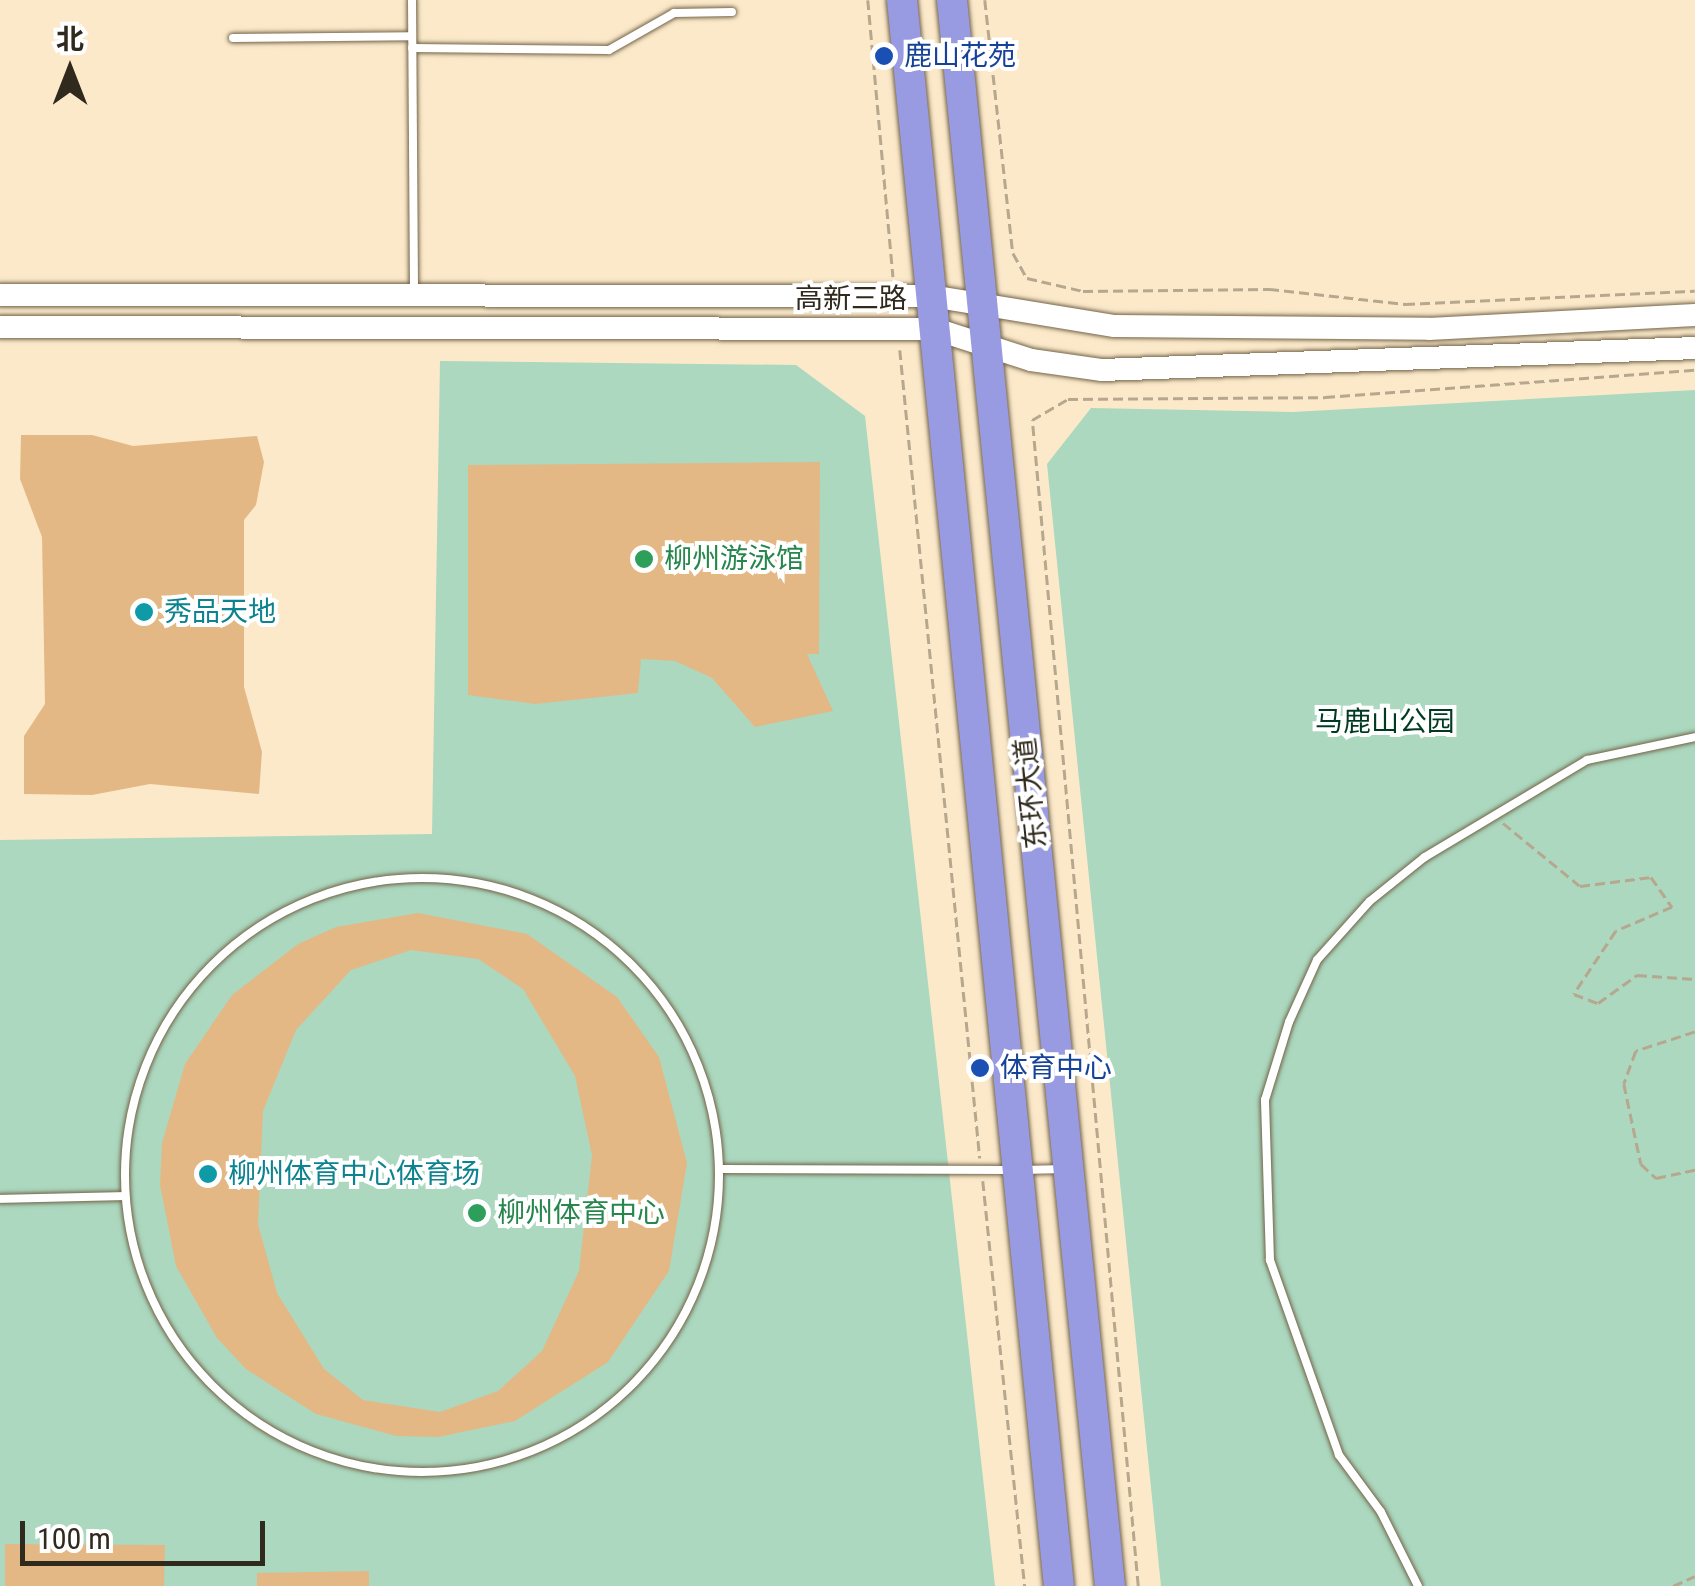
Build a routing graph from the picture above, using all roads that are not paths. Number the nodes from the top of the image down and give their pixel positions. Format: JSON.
{"nodes":[{"id":1,"x":412,"y":0,"type":"edge"},
{"id":2,"x":902,"y":0,"type":"edge"},
{"id":3,"x":952,"y":0,"type":"edge"},
{"id":4,"x":732,"y":12,"type":"dead end"},
{"id":5,"x":412,"y":36,"type":"junction"},
{"id":6,"x":233,"y":38,"type":"dead end"},
{"id":7,"x":412,"y":48,"type":"junction"},
{"id":8,"x":0,"y":295,"type":"edge"},
{"id":9,"x":414,"y":296,"type":"junction"},
{"id":10,"x":932,"y":296,"type":"junction"},
{"id":11,"x":982,"y":310,"type":"junction"},
{"id":12,"x":1695,"y":316,"type":"edge"},
{"id":13,"x":0,"y":327,"type":"edge"},
{"id":14,"x":936,"y":330,"type":"junction"},
{"id":15,"x":1695,"y":348,"type":"edge"},
{"id":16,"x":988,"y":349,"type":"junction"},
{"id":17,"x":1695,"y":738,"type":"edge"},
{"id":18,"x":722,"y":1169,"type":"junction"},
{"id":19,"x":1068,"y":1169,"type":"junction"},
{"id":20,"x":1016,"y":1170,"type":"junction"},
{"id":21,"x":123,"y":1196,"type":"junction"},
{"id":22,"x":0,"y":1199,"type":"edge"},
{"id":23,"x":1060,"y":1586,"type":"edge"},
{"id":24,"x":1110,"y":1586,"type":"edge"},
{"id":25,"x":1418,"y":1586,"type":"edge"}],
"edges":[{"from":1,"to":5,"type":"lane"},
{"from":2,"to":10,"type":"highway","name":"东环大道"},
{"from":3,"to":11,"type":"highway","name":"东环大道"},
{"from":4,"to":7,"type":"lane"},
{"from":5,"to":6,"type":"lane"},
{"from":5,"to":7,"type":"lane"},
{"from":7,"to":9,"type":"lane"},
{"from":8,"to":9,"type":"main road","name":"高新三路"},
{"from":9,"to":10,"type":"main road","name":"高新三路"},
{"from":10,"to":11,"type":"main road","name":"高新三路"},
{"from":10,"to":14,"type":"highway","name":"东环大道"},
{"from":11,"to":12,"type":"main road","name":"高新三路"},
{"from":11,"to":16,"type":"highway","name":"东环大道"},
{"from":13,"to":14,"type":"main road","name":"高新三路"},
{"from":14,"to":16,"type":"main road","name":"高新三路"},
{"from":14,"to":20,"type":"highway","name":"东环大道"},
{"from":15,"to":16,"type":"main road","name":"高新三路"},
{"from":16,"to":19,"type":"highway","name":"东环大道"},
{"from":17,"to":25,"type":"lane"},
{"from":18,"to":20,"type":"lane"},
{"from":18,"to":21,"type":"lane"},
{"from":18,"to":21,"type":"lane"},
{"from":19,"to":20,"type":"lane"},
{"from":19,"to":24,"type":"highway","name":"东环大道"},
{"from":20,"to":23,"type":"highway","name":"东环大道"},
{"from":21,"to":22,"type":"lane"}]}
